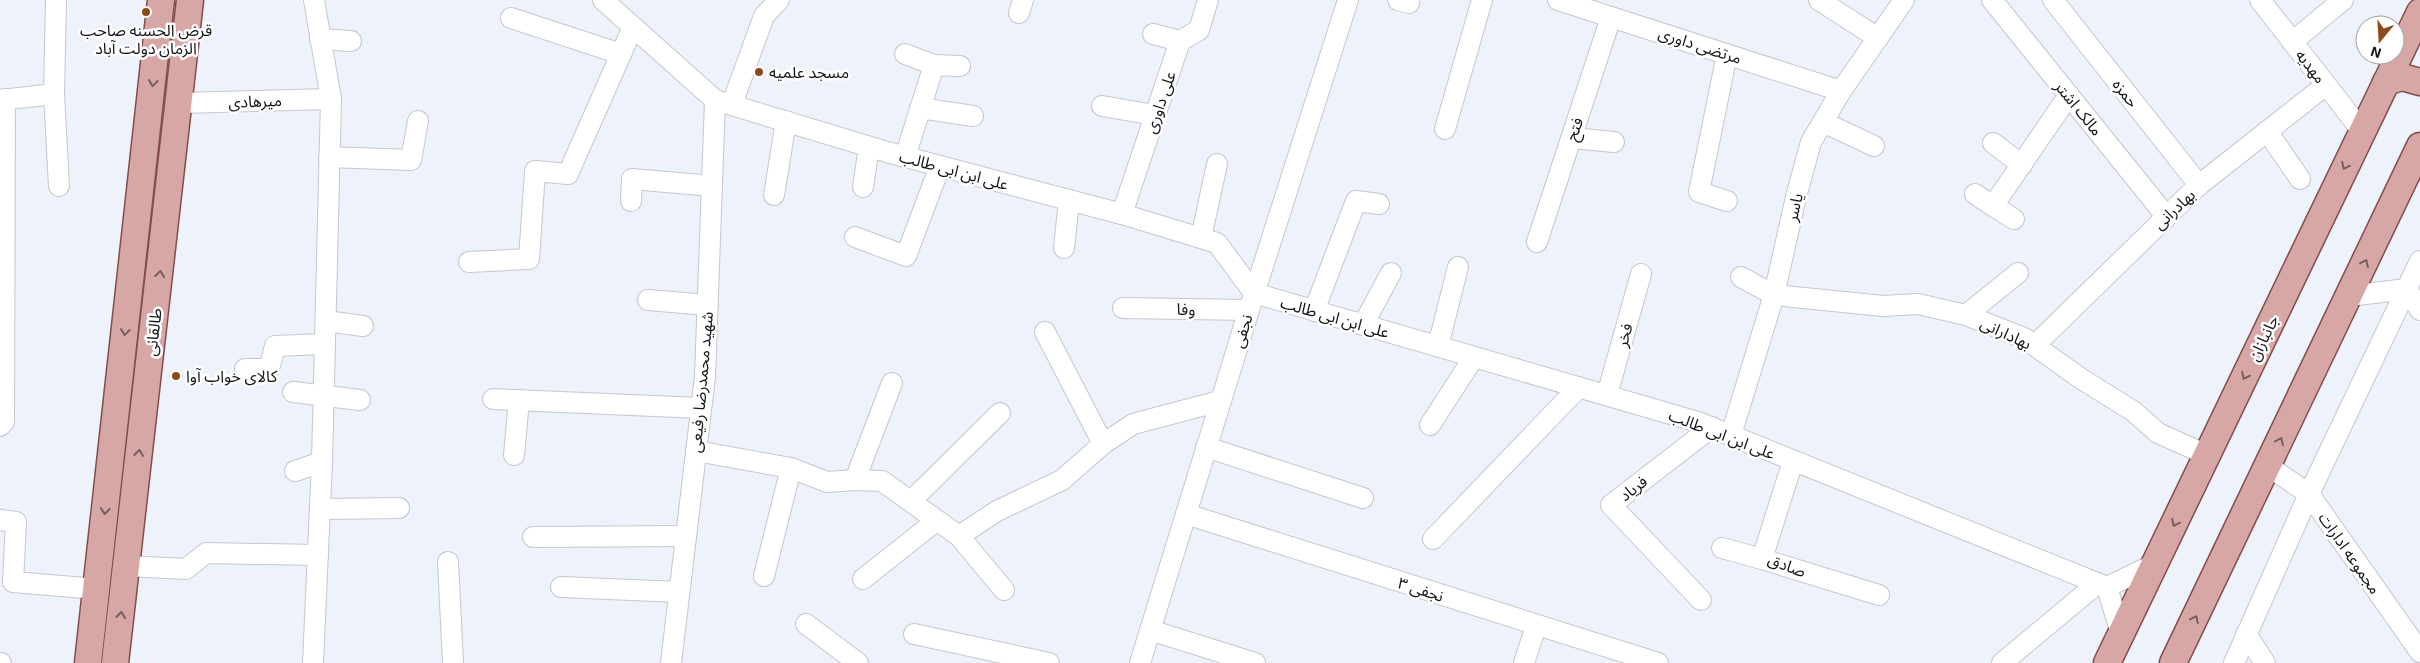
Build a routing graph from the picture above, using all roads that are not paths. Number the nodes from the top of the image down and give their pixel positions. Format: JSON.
{"nodes":[{"id":1,"x":56,"y":0,"type":"edge"},
{"id":2,"x":161,"y":0,"type":"edge"},
{"id":3,"x":190,"y":0,"type":"edge"},
{"id":4,"x":314,"y":0,"type":"edge"},
{"id":5,"x":602,"y":0,"type":"edge"},
{"id":6,"x":779,"y":0,"type":"edge"},
{"id":7,"x":1208,"y":0,"type":"edge"},
{"id":8,"x":1348,"y":0,"type":"edge"},
{"id":9,"x":1482,"y":0,"type":"edge"},
{"id":10,"x":1558,"y":0,"type":"edge"},
{"id":11,"x":1819,"y":0,"type":"edge"},
{"id":12,"x":1904,"y":0,"type":"edge"},
{"id":13,"x":1992,"y":0,"type":"edge"},
{"id":14,"x":2053,"y":0,"type":"edge"},
{"id":15,"x":2260,"y":0,"type":"edge"},
{"id":16,"x":2344,"y":0,"type":"edge"},
{"id":17,"x":2420,"y":12,"type":"edge"},
{"id":18,"x":1611,"y":17,"type":"junction"},
{"id":19,"x":511,"y":18,"type":"dead end"},
{"id":20,"x":632,"y":27,"type":"junction"},
{"id":21,"x":1153,"y":34,"type":"dead end"},
{"id":22,"x":1878,"y":38,"type":"junction"},
{"id":23,"x":320,"y":39,"type":"junction"},
{"id":24,"x":351,"y":41,"type":"dead end"},
{"id":25,"x":1180,"y":41,"type":"junction"},
{"id":26,"x":2292,"y":42,"type":"junction"},
{"id":27,"x":621,"y":54,"type":"junction"},
{"id":28,"x":905,"y":54,"type":"dead end"},
{"id":29,"x":1727,"y":54,"type":"junction"},
{"id":30,"x":934,"y":65,"type":"junction"},
{"id":31,"x":960,"y":66,"type":"dead end"},
{"id":32,"x":2386,"y":82,"type":"junction"},
{"id":33,"x":2420,"y":82,"type":"edge"},
{"id":34,"x":2326,"y":85,"type":"junction"},
{"id":35,"x":1841,"y":91,"type":"junction"},
{"id":36,"x":54,"y":94,"type":"junction"},
{"id":37,"x":2069,"y":95,"type":"junction"},
{"id":38,"x":2,"y":99,"type":"edge"},
{"id":39,"x":331,"y":99,"type":"junction"},
{"id":40,"x":724,"y":102,"type":"junction"},
{"id":41,"x":180,"y":103,"type":"junction"},
{"id":42,"x":1102,"y":106,"type":"dead end"},
{"id":43,"x":920,"y":108,"type":"junction"},
{"id":44,"x":1155,"y":115,"type":"junction"},
{"id":45,"x":973,"y":116,"type":"dead end"},
{"id":46,"x":418,"y":121,"type":"dead end"},
{"id":47,"x":786,"y":121,"type":"junction"},
{"id":48,"x":1823,"y":122,"type":"junction"},
{"id":49,"x":1445,"y":129,"type":"dead end"},
{"id":50,"x":2267,"y":131,"type":"junction"},
{"id":51,"x":2362,"y":131,"type":"junction"},
{"id":52,"x":1572,"y":138,"type":"junction"},
{"id":53,"x":1614,"y":142,"type":"dead end"},
{"id":54,"x":1993,"y":142,"type":"dead end"},
{"id":55,"x":1874,"y":146,"type":"dead end"},
{"id":56,"x":2420,"y":146,"type":"edge"},
{"id":57,"x":869,"y":147,"type":"junction"},
{"id":58,"x":330,"y":156,"type":"junction"},
{"id":59,"x":905,"y":157,"type":"junction"},
{"id":60,"x":1217,"y":164,"type":"dead end"},
{"id":61,"x":2022,"y":165,"type":"junction"},
{"id":62,"x":940,"y":166,"type":"junction"},
{"id":63,"x":2300,"y":179,"type":"dead end"},
{"id":64,"x":2199,"y":185,"type":"junction"},
{"id":65,"x":59,"y":186,"type":"dead end"},
{"id":66,"x":712,"y":186,"type":"junction"},
{"id":67,"x":863,"y":186,"type":"dead end"},
{"id":68,"x":1974,"y":194,"type":"dead end"},
{"id":69,"x":774,"y":195,"type":"dead end"},
{"id":70,"x":1069,"y":200,"type":"junction"},
{"id":71,"x":631,"y":201,"type":"dead end"},
{"id":72,"x":1727,"y":201,"type":"dead end"},
{"id":73,"x":1379,"y":204,"type":"dead end"},
{"id":74,"x":1993,"y":206,"type":"junction"},
{"id":75,"x":1122,"y":214,"type":"junction"},
{"id":76,"x":2166,"y":216,"type":"junction"},
{"id":77,"x":2014,"y":219,"type":"dead end"},
{"id":78,"x":855,"y":237,"type":"dead end"},
{"id":79,"x":1201,"y":238,"type":"junction"},
{"id":80,"x":1537,"y":242,"type":"dead end"},
{"id":81,"x":1064,"y":248,"type":"dead end"},
{"id":82,"x":2420,"y":261,"type":"edge"},
{"id":83,"x":469,"y":262,"type":"dead end"},
{"id":84,"x":1458,"y":267,"type":"dead end"},
{"id":85,"x":1391,"y":272,"type":"dead end"},
{"id":86,"x":2018,"y":273,"type":"dead end"},
{"id":87,"x":1640,"y":274,"type":"dead end"},
{"id":88,"x":1741,"y":277,"type":"dead end"},
{"id":89,"x":2407,"y":289,"type":"junction"},
{"id":90,"x":1774,"y":294,"type":"junction"},
{"id":91,"x":2349,"y":296,"type":"junction"},
{"id":92,"x":648,"y":300,"type":"dead end"},
{"id":93,"x":1251,"y":301,"type":"junction"},
{"id":94,"x":708,"y":305,"type":"junction"},
{"id":95,"x":1123,"y":308,"type":"dead end"},
{"id":96,"x":2420,"y":310,"type":"edge"},
{"id":97,"x":1314,"y":311,"type":"junction"},
{"id":98,"x":1966,"y":315,"type":"junction"},
{"id":99,"x":326,"y":321,"type":"junction"},
{"id":100,"x":1363,"y":325,"type":"junction"},
{"id":101,"x":363,"y":326,"type":"dead end"},
{"id":102,"x":1045,"y":332,"type":"dead end"},
{"id":103,"x":325,"y":344,"type":"junction"},
{"id":104,"x":1438,"y":346,"type":"junction"},
{"id":105,"x":2035,"y":346,"type":"junction"},
{"id":106,"x":1474,"y":357,"type":"junction"},
{"id":107,"x":245,"y":369,"type":"dead end"},
{"id":108,"x":2,"y":372,"type":"edge"},
{"id":109,"x":892,"y":383,"type":"dead end"},
{"id":110,"x":1579,"y":387,"type":"junction"},
{"id":111,"x":293,"y":392,"type":"dead end"},
{"id":112,"x":324,"y":395,"type":"junction"},
{"id":113,"x":1607,"y":395,"type":"junction"},
{"id":114,"x":493,"y":399,"type":"dead end"},
{"id":115,"x":360,"y":400,"type":"dead end"},
{"id":116,"x":518,"y":400,"type":"junction"},
{"id":117,"x":1220,"y":401,"type":"junction"},
{"id":118,"x":701,"y":408,"type":"junction"},
{"id":119,"x":1000,"y":413,"type":"dead end"},
{"id":120,"x":1430,"y":425,"type":"dead end"},
{"id":121,"x":0,"y":426,"type":"edge"},
{"id":122,"x":1712,"y":427,"type":"junction"},
{"id":123,"x":1731,"y":435,"type":"junction"},
{"id":124,"x":1103,"y":444,"type":"junction"},
{"id":125,"x":1206,"y":447,"type":"junction"},
{"id":126,"x":696,"y":451,"type":"junction"},
{"id":127,"x":2207,"y":454,"type":"junction"},
{"id":128,"x":514,"y":455,"type":"dead end"},
{"id":129,"x":1793,"y":461,"type":"junction"},
{"id":130,"x":322,"y":462,"type":"junction"},
{"id":131,"x":2268,"y":466,"type":"junction"},
{"id":132,"x":791,"y":468,"type":"junction"},
{"id":133,"x":295,"y":471,"type":"dead end"},
{"id":134,"x":854,"y":480,"type":"junction"},
{"id":135,"x":2309,"y":494,"type":"junction"},
{"id":136,"x":1363,"y":498,"type":"dead end"},
{"id":137,"x":912,"y":500,"type":"junction"},
{"id":138,"x":399,"y":508,"type":"dead end"},
{"id":139,"x":320,"y":509,"type":"junction"},
{"id":140,"x":1186,"y":514,"type":"junction"},
{"id":141,"x":0,"y":520,"type":"edge"},
{"id":142,"x":936,"y":521,"type":"junction"},
{"id":143,"x":686,"y":536,"type":"junction"},
{"id":144,"x":959,"y":536,"type":"junction"},
{"id":145,"x":533,"y":538,"type":"dead end"},
{"id":146,"x":1434,"y":540,"type":"dead end"},
{"id":147,"x":1722,"y":548,"type":"dead end"},
{"id":148,"x":318,"y":555,"type":"junction"},
{"id":149,"x":1762,"y":559,"type":"junction"},
{"id":150,"x":448,"y":562,"type":"dead end"},
{"id":151,"x":2155,"y":564,"type":"junction"},
{"id":152,"x":126,"y":566,"type":"junction"},
{"id":153,"x":764,"y":576,"type":"dead end"},
{"id":154,"x":863,"y":579,"type":"dead end"},
{"id":155,"x":2103,"y":585,"type":"junction"},
{"id":156,"x":561,"y":587,"type":"dead end"},
{"id":157,"x":97,"y":589,"type":"junction"},
{"id":158,"x":1004,"y":590,"type":"dead end"},
{"id":159,"x":679,"y":592,"type":"junction"},
{"id":160,"x":1879,"y":596,"type":"dead end"},
{"id":161,"x":1701,"y":600,"type":"dead end"},
{"id":162,"x":806,"y":624,"type":"dead end"},
{"id":163,"x":1536,"y":626,"type":"junction"},
{"id":164,"x":1150,"y":630,"type":"junction"},
{"id":165,"x":914,"y":634,"type":"dead end"},
{"id":166,"x":2121,"y":634,"type":"junction"},
{"id":167,"x":2246,"y":634,"type":"junction"},
{"id":168,"x":2420,"y":652,"type":"edge"},
{"id":169,"x":88,"y":663,"type":"edge"},
{"id":170,"x":115,"y":663,"type":"edge"},
{"id":171,"x":313,"y":663,"type":"edge"},
{"id":172,"x":453,"y":663,"type":"edge"},
{"id":173,"x":671,"y":663,"type":"edge"},
{"id":174,"x":858,"y":663,"type":"edge"},
{"id":175,"x":1049,"y":663,"type":"edge"},
{"id":176,"x":1140,"y":663,"type":"edge"},
{"id":177,"x":1255,"y":663,"type":"edge"},
{"id":178,"x":1524,"y":663,"type":"edge"},
{"id":179,"x":1658,"y":663,"type":"edge"},
{"id":180,"x":2002,"y":663,"type":"edge"},
{"id":181,"x":2107,"y":663,"type":"edge"},
{"id":182,"x":2173,"y":663,"type":"edge"},
{"id":183,"x":2234,"y":663,"type":"edge"},
{"id":184,"x":2265,"y":663,"type":"edge"}],
"edges":[{"from":1,"to":36,"type":"street"},
{"from":2,"to":157,"type":"main road","name":"طالقانی","one_way":true},
{"from":3,"to":41,"type":"main road","name":"طالقانی"},
{"from":4,"to":23,"type":"street"},
{"from":5,"to":20,"type":"street","name":"علی ابن ابی طالب"},
{"from":6,"to":40,"type":"street","name":"شهید محمدرضا رفیعی"},
{"from":7,"to":25,"type":"street"},
{"from":8,"to":93,"type":"street","name":"نجفی"},
{"from":9,"to":49,"type":"street"},
{"from":10,"to":18,"type":"street","name":"مرتضی داوری"},
{"from":11,"to":22,"type":"street"},
{"from":12,"to":22,"type":"street","name":"یاسر"},
{"from":13,"to":37,"type":"street","name":"مالک اشتر"},
{"from":14,"to":64,"type":"street","name":"حمزه"},
{"from":15,"to":26,"type":"street","name":"مهدیه"},
{"from":16,"to":26,"type":"street"},
{"from":17,"to":32,"type":"main road","name":"جانبازان"},
{"from":18,"to":29,"type":"street","name":"مرتضی داوری"},
{"from":18,"to":52,"type":"street","name":"فتح"},
{"from":19,"to":27,"type":"street"},
{"from":20,"to":27,"type":"street"},
{"from":20,"to":40,"type":"street","name":"علی ابن ابی طالب"},
{"from":21,"to":25,"type":"street"},
{"from":22,"to":35,"type":"street","name":"یاسر"},
{"from":23,"to":24,"type":"street"},
{"from":23,"to":39,"type":"street"},
{"from":25,"to":44,"type":"street","name":"علی داوری"},
{"from":26,"to":34,"type":"street","name":"مهدیه"},
{"from":27,"to":83,"type":"street"},
{"from":28,"to":30,"type":"street"},
{"from":29,"to":35,"type":"street","name":"مرتضی داوری"},
{"from":29,"to":72,"type":"street"},
{"from":30,"to":31,"type":"street"},
{"from":30,"to":43,"type":"street"},
{"from":32,"to":33,"type":"main road"},
{"from":32,"to":51,"type":"main road","name":"جانبازان"},
{"from":34,"to":50,"type":"street","name":"بهادرانی"},
{"from":34,"to":51,"type":"street","name":"مهدیه"},
{"from":35,"to":48,"type":"street","name":"یاسر"},
{"from":36,"to":38,"type":"street"},
{"from":36,"to":65,"type":"street"},
{"from":37,"to":61,"type":"street"},
{"from":37,"to":76,"type":"street","name":"مالک اشتر"},
{"from":38,"to":108,"type":"street"},
{"from":39,"to":41,"type":"street","name":"میرهادی"},
{"from":39,"to":58,"type":"street"},
{"from":40,"to":47,"type":"street","name":"علی ابن ابی طالب"},
{"from":40,"to":66,"type":"street","name":"شهید محمدرضا رفیعی"},
{"from":152,"to":41,"type":"main road","name":"طالقانی","one_way":true},
{"from":42,"to":44,"type":"street"},
{"from":43,"to":45,"type":"street"},
{"from":43,"to":59,"type":"street"},
{"from":44,"to":75,"type":"street","name":"علی داوری"},
{"from":46,"to":58,"type":"street"},
{"from":47,"to":57,"type":"street","name":"علی ابن ابی طالب"},
{"from":47,"to":69,"type":"street"},
{"from":48,"to":55,"type":"street"},
{"from":48,"to":90,"type":"street","name":"یاسر"},
{"from":50,"to":63,"type":"street"},
{"from":50,"to":64,"type":"street","name":"بهادرانی"},
{"from":51,"to":127,"type":"main road","name":"جانبازان","one_way":true},
{"from":52,"to":53,"type":"street"},
{"from":52,"to":80,"type":"street","name":"فتح"},
{"from":54,"to":61,"type":"street"},
{"from":91,"to":56,"type":"main road","one_way":true},
{"from":57,"to":59,"type":"street","name":"علی ابن ابی طالب"},
{"from":57,"to":67,"type":"street"},
{"from":58,"to":99,"type":"street"},
{"from":59,"to":62,"type":"street","name":"علی ابن ابی طالب"},
{"from":60,"to":79,"type":"street"},
{"from":61,"to":74,"type":"street"},
{"from":62,"to":70,"type":"street","name":"علی ابن ابی طالب"},
{"from":62,"to":78,"type":"street"},
{"from":64,"to":76,"type":"street","name":"بهادرانی"},
{"from":66,"to":71,"type":"street"},
{"from":66,"to":94,"type":"street","name":"شهید محمدرضا رفیعی"},
{"from":68,"to":74,"type":"street"},
{"from":70,"to":75,"type":"street","name":"علی ابن ابی طالب"},
{"from":70,"to":81,"type":"street"},
{"from":73,"to":97,"type":"street"},
{"from":74,"to":77,"type":"street"},
{"from":75,"to":79,"type":"street","name":"علی ابن ابی طالب"},
{"from":76,"to":105,"type":"street","name":"بهادرانی"},
{"from":79,"to":93,"type":"street","name":"علی ابن ابی طالب"},
{"from":82,"to":89,"type":"street"},
{"from":84,"to":104,"type":"street"},
{"from":85,"to":100,"type":"street"},
{"from":86,"to":98,"type":"street"},
{"from":87,"to":113,"type":"street","name":"فخر"},
{"from":88,"to":90,"type":"street"},
{"from":89,"to":91,"type":"street"},
{"from":89,"to":96,"type":"street"},
{"from":89,"to":135,"type":"street"},
{"from":90,"to":98,"type":"street","name":"بهادارانی"},
{"from":90,"to":123,"type":"street","name":"یاسر"},
{"from":131,"to":91,"type":"main road","one_way":true},
{"from":92,"to":94,"type":"street"},
{"from":93,"to":95,"type":"street","name":"وفا"},
{"from":93,"to":97,"type":"street","name":"علی ابن ابی طالب"},
{"from":93,"to":117,"type":"street","name":"نجفی"},
{"from":94,"to":118,"type":"street","name":"شهید محمدرضا رفیعی"},
{"from":97,"to":100,"type":"street","name":"علی ابن ابی طالب"},
{"from":98,"to":105,"type":"street","name":"بهادارانی"},
{"from":99,"to":101,"type":"street"},
{"from":99,"to":103,"type":"street"},
{"from":100,"to":104,"type":"street","name":"علی ابن ابی طالب"},
{"from":102,"to":124,"type":"street"},
{"from":103,"to":107,"type":"street"},
{"from":103,"to":112,"type":"street"},
{"from":104,"to":106,"type":"street","name":"علی ابن ابی طالب"},
{"from":105,"to":127,"type":"street","name":"بهادارانی"},
{"from":106,"to":110,"type":"street","name":"علی ابن ابی طالب"},
{"from":106,"to":120,"type":"street"},
{"from":108,"to":121,"type":"street"},
{"from":109,"to":134,"type":"street"},
{"from":110,"to":113,"type":"street","name":"علی ابن ابی طالب"},
{"from":110,"to":146,"type":"street"},
{"from":111,"to":112,"type":"street"},
{"from":112,"to":115,"type":"street"},
{"from":112,"to":130,"type":"street"},
{"from":113,"to":122,"type":"street","name":"علی ابن ابی طالب"},
{"from":114,"to":116,"type":"street"},
{"from":116,"to":118,"type":"street"},
{"from":116,"to":128,"type":"street"},
{"from":117,"to":124,"type":"street"},
{"from":117,"to":125,"type":"street","name":"نجفی"},
{"from":118,"to":126,"type":"street","name":"شهید محمدرضا رفیعی"},
{"from":119,"to":137,"type":"street"},
{"from":122,"to":123,"type":"street","name":"علی ابن ابی طالب"},
{"from":122,"to":161,"type":"street","name":"فریاد"},
{"from":123,"to":129,"type":"street","name":"علی ابن ابی طالب"},
{"from":124,"to":144,"type":"street"},
{"from":125,"to":136,"type":"street"},
{"from":125,"to":140,"type":"street","name":"نجفی"},
{"from":126,"to":132,"type":"street"},
{"from":126,"to":143,"type":"street","name":"شهید محمدرضا رفیعی"},
{"from":127,"to":151,"type":"main road","name":"جانبازان","one_way":true},
{"from":129,"to":149,"type":"street","name":"صادق"},
{"from":129,"to":155,"type":"street","name":"علی ابن ابی طالب"},
{"from":130,"to":133,"type":"street"},
{"from":130,"to":139,"type":"street"},
{"from":131,"to":135,"type":"street","name":"مجموعه ادارات"},
{"from":182,"to":131,"type":"main road","one_way":true},
{"from":132,"to":134,"type":"street"},
{"from":132,"to":153,"type":"street"},
{"from":134,"to":137,"type":"street"},
{"from":135,"to":167,"type":"street"},
{"from":135,"to":168,"type":"street","name":"مجموعه ادارات"},
{"from":137,"to":142,"type":"street"},
{"from":138,"to":139,"type":"street"},
{"from":139,"to":148,"type":"street"},
{"from":140,"to":163,"type":"street","name":"نجفی ۳"},
{"from":140,"to":164,"type":"street","name":"نجفی"},
{"from":141,"to":157,"type":"street"},
{"from":142,"to":144,"type":"street"},
{"from":142,"to":154,"type":"street"},
{"from":143,"to":145,"type":"street"},
{"from":143,"to":159,"type":"street","name":"شهید محمدرضا رفیعی"},
{"from":144,"to":158,"type":"street"},
{"from":147,"to":149,"type":"street"},
{"from":148,"to":152,"type":"street"},
{"from":148,"to":171,"type":"street"},
{"from":149,"to":160,"type":"street","name":"صادق"},
{"from":150,"to":172,"type":"street"},
{"from":151,"to":155,"type":"street"},
{"from":151,"to":166,"type":"main road","name":"جانبازان"},
{"from":170,"to":152,"type":"main road","name":"طالقانی","one_way":true},
{"from":155,"to":166,"type":"street"},
{"from":155,"to":180,"type":"street"},
{"from":156,"to":159,"type":"street"},
{"from":157,"to":169,"type":"main road","name":"طالقانی"},
{"from":159,"to":173,"type":"street","name":"شهید محمدرضا رفیعی"},
{"from":162,"to":174,"type":"street"},
{"from":163,"to":178,"type":"street"},
{"from":163,"to":179,"type":"street","name":"نجفی ۳"},
{"from":164,"to":176,"type":"street","name":"نجفی"},
{"from":164,"to":177,"type":"street"},
{"from":165,"to":175,"type":"street"},
{"from":166,"to":181,"type":"main road","name":"جانبازان"},
{"from":167,"to":183,"type":"street"},
{"from":167,"to":184,"type":"street"}]}
